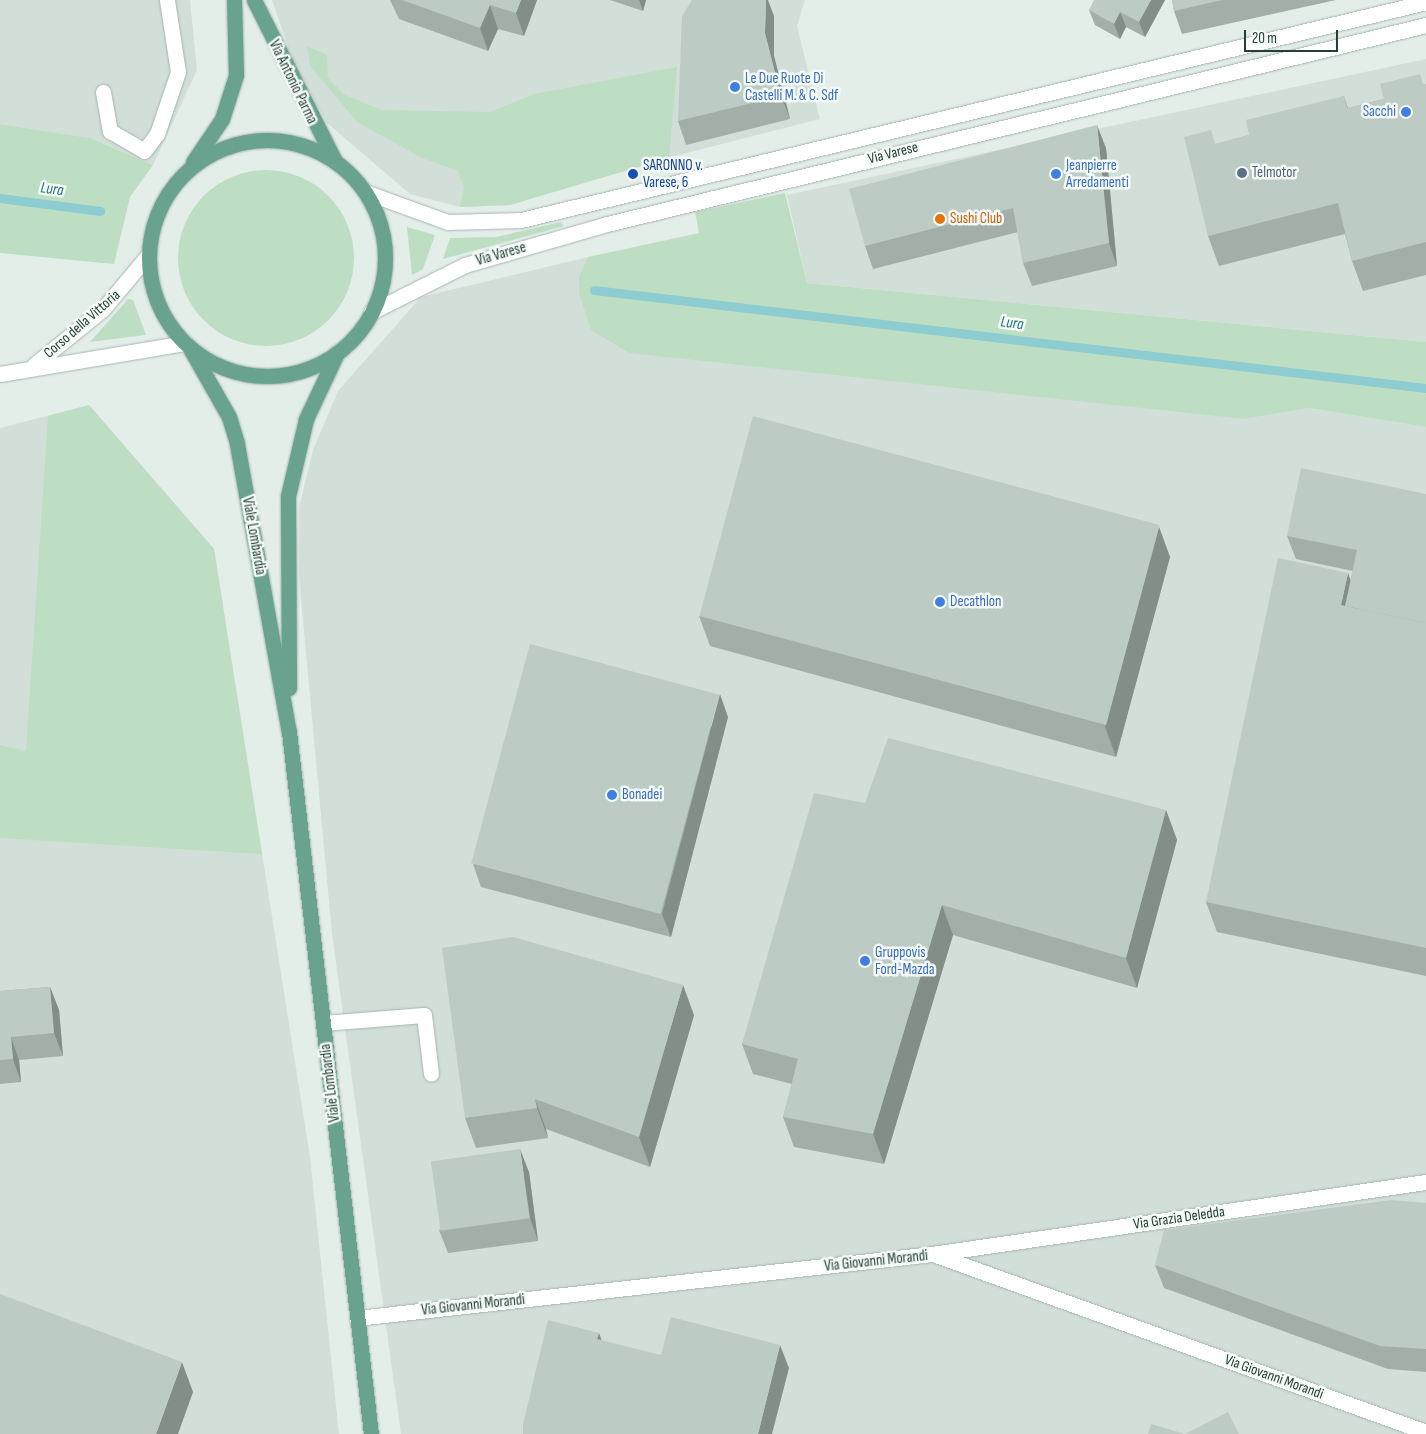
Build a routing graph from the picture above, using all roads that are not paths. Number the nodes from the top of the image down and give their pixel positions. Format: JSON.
{"nodes":[{"id":1,"x":167,"y":0,"type":"edge"},
{"id":2,"x":234,"y":0,"type":"edge"},
{"id":3,"x":254,"y":0,"type":"edge"},
{"id":4,"x":1422,"y":2,"type":"edge"},
{"id":5,"x":1426,"y":24,"type":"edge"},
{"id":6,"x":103,"y":92,"type":"dead end"},
{"id":7,"x":336,"y":162,"type":"junction"},
{"id":8,"x":188,"y":170,"type":"junction"},
{"id":9,"x":365,"y":192,"type":"junction"},
{"id":10,"x":149,"y":254,"type":"junction"},
{"id":11,"x":371,"y":312,"type":"junction"},
{"id":12,"x":188,"y":346,"type":"junction"},
{"id":13,"x":336,"y":353,"type":"junction"},
{"id":14,"x":31,"y":367,"type":"junction"},
{"id":15,"x":0,"y":374,"type":"edge"},
{"id":16,"x":289,"y":732,"type":"junction"},
{"id":17,"x":323,"y":1023,"type":"junction"},
{"id":18,"x":431,"y":1074,"type":"dead end"},
{"id":19,"x":1426,"y":1182,"type":"edge"},
{"id":20,"x":932,"y":1254,"type":"junction"},
{"id":21,"x":357,"y":1318,"type":"junction"},
{"id":22,"x":1426,"y":1432,"type":"edge"},
{"id":23,"x":371,"y":1434,"type":"edge"}],
"edges":[{"from":1,"to":6,"type":"street"},
{"from":2,"to":8,"type":"main road"},
{"from":3,"to":7,"type":"main road","name":"Via Antonio Parma"},
{"from":4,"to":9,"type":"street","name":"Via Varese"},
{"from":5,"to":11,"type":"street","name":"Via Varese"},
{"from":7,"to":8,"type":"main road"},
{"from":7,"to":9,"type":"main road"},
{"from":8,"to":10,"type":"main road"},
{"from":9,"to":11,"type":"main road"},
{"from":10,"to":12,"type":"main road","name":"Viale Lombardia"},
{"from":10,"to":14,"type":"street","name":"Corso della Vittoria"},
{"from":11,"to":13,"type":"main road"},
{"from":12,"to":13,"type":"main road"},
{"from":12,"to":14,"type":"street","name":"Corso della Vittoria"},
{"from":12,"to":16,"type":"main road","name":"Viale Lombardia"},
{"from":13,"to":16,"type":"main road","name":"Viale Lombardia"},
{"from":14,"to":15,"type":"street","name":"Corso della Vittoria"},
{"from":16,"to":17,"type":"main road","name":"Viale Lombardia"},
{"from":17,"to":18,"type":"street"},
{"from":17,"to":21,"type":"main road","name":"Viale Lombardia"},
{"from":19,"to":20,"type":"street","name":"Via Grazia Deledda"},
{"from":20,"to":21,"type":"street","name":"Via Giovanni Morandi"},
{"from":20,"to":22,"type":"street","name":"Via Giovanni Morandi"},
{"from":21,"to":23,"type":"main road","name":"Viale Lombardia"}]}
